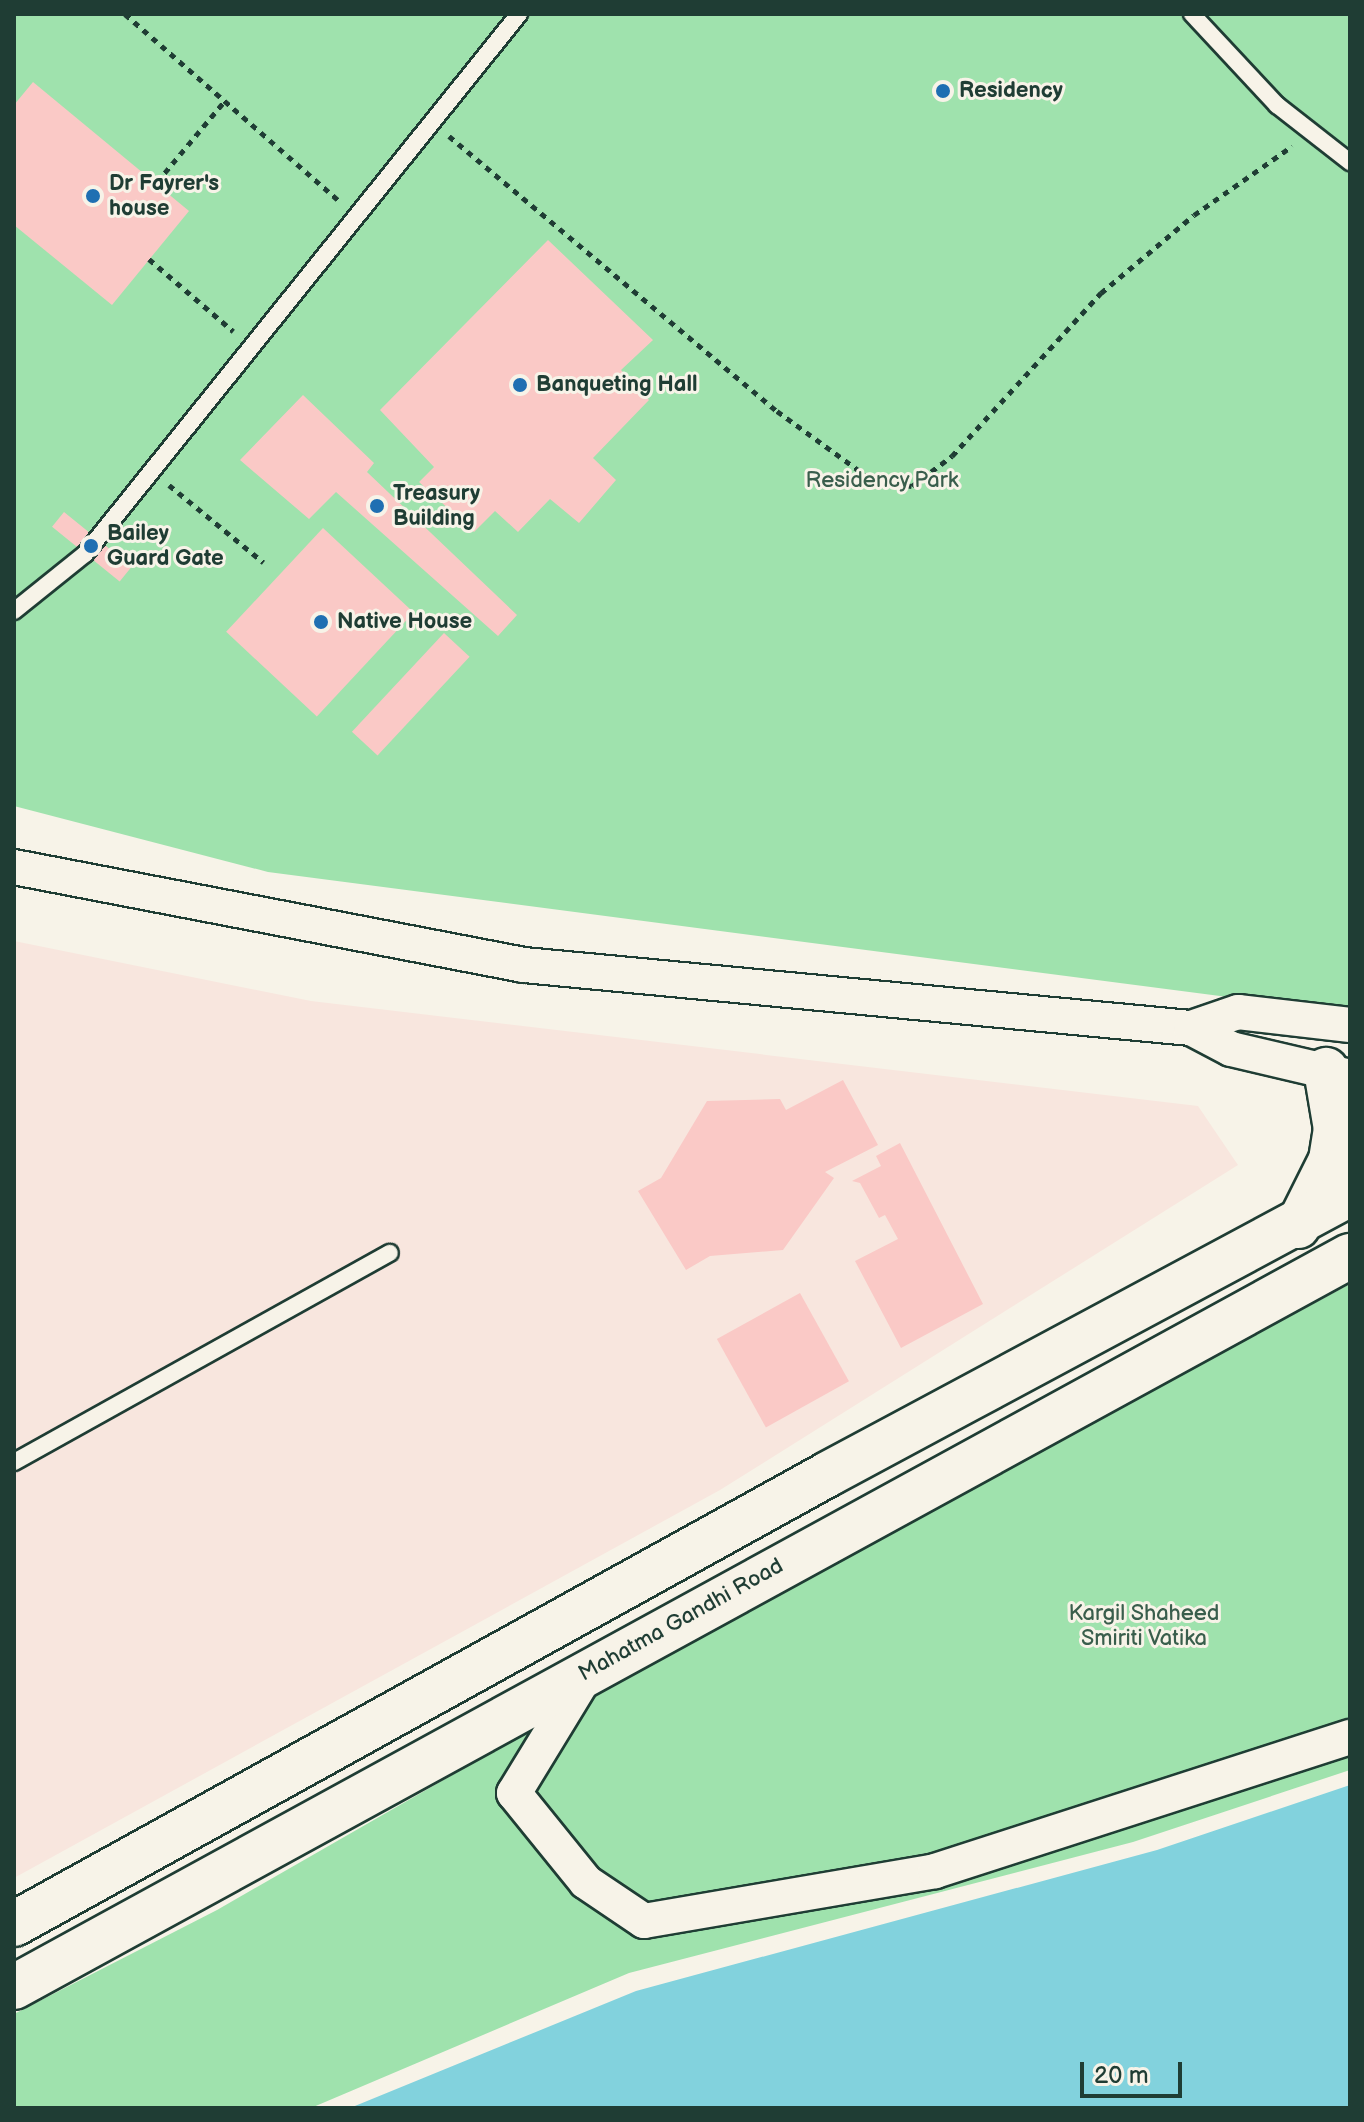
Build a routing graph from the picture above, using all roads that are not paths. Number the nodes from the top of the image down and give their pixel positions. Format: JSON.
{"nodes":[{"id":1,"x":519,"y":14,"type":"edge"},
{"id":2,"x":1192,"y":14,"type":"edge"},
{"id":3,"x":1350,"y":162,"type":"edge"},
{"id":4,"x":14,"y":611,"type":"edge"},
{"id":5,"x":14,"y":867,"type":"edge"},
{"id":6,"x":1350,"y":1025,"type":"edge"},
{"id":7,"x":1191,"y":1028,"type":"junction"},
{"id":8,"x":1338,"y":1073,"type":"edge"},
{"id":9,"x":1350,"y":1194,"type":"edge"},
{"id":10,"x":1298,"y":1226,"type":"junction"},
{"id":11,"x":390,"y":1253,"type":"dead end"},
{"id":12,"x":1350,"y":1256,"type":"edge"},
{"id":13,"x":14,"y":1462,"type":"edge"},
{"id":14,"x":588,"y":1672,"type":"junction"},
{"id":15,"x":1350,"y":1737,"type":"edge"},
{"id":16,"x":14,"y":1924,"type":"edge"},
{"id":17,"x":14,"y":1987,"type":"edge"}],
"edges":[{"from":1,"to":4,"type":"lane"},
{"from":2,"to":3,"type":"lane"},
{"from":5,"to":7,"type":"street"},
{"from":6,"to":7,"type":"street"},
{"from":7,"to":8,"type":"street"},
{"from":8,"to":10,"type":"main road"},
{"from":9,"to":10,"type":"main road"},
{"from":10,"to":16,"type":"main road"},
{"from":11,"to":13,"type":"lane"},
{"from":12,"to":14,"type":"main road","name":"Mahatma Gandhi Road"},
{"from":14,"to":15,"type":"street"},
{"from":14,"to":17,"type":"main road","name":"Mahatma Gandhi Road"}]}
